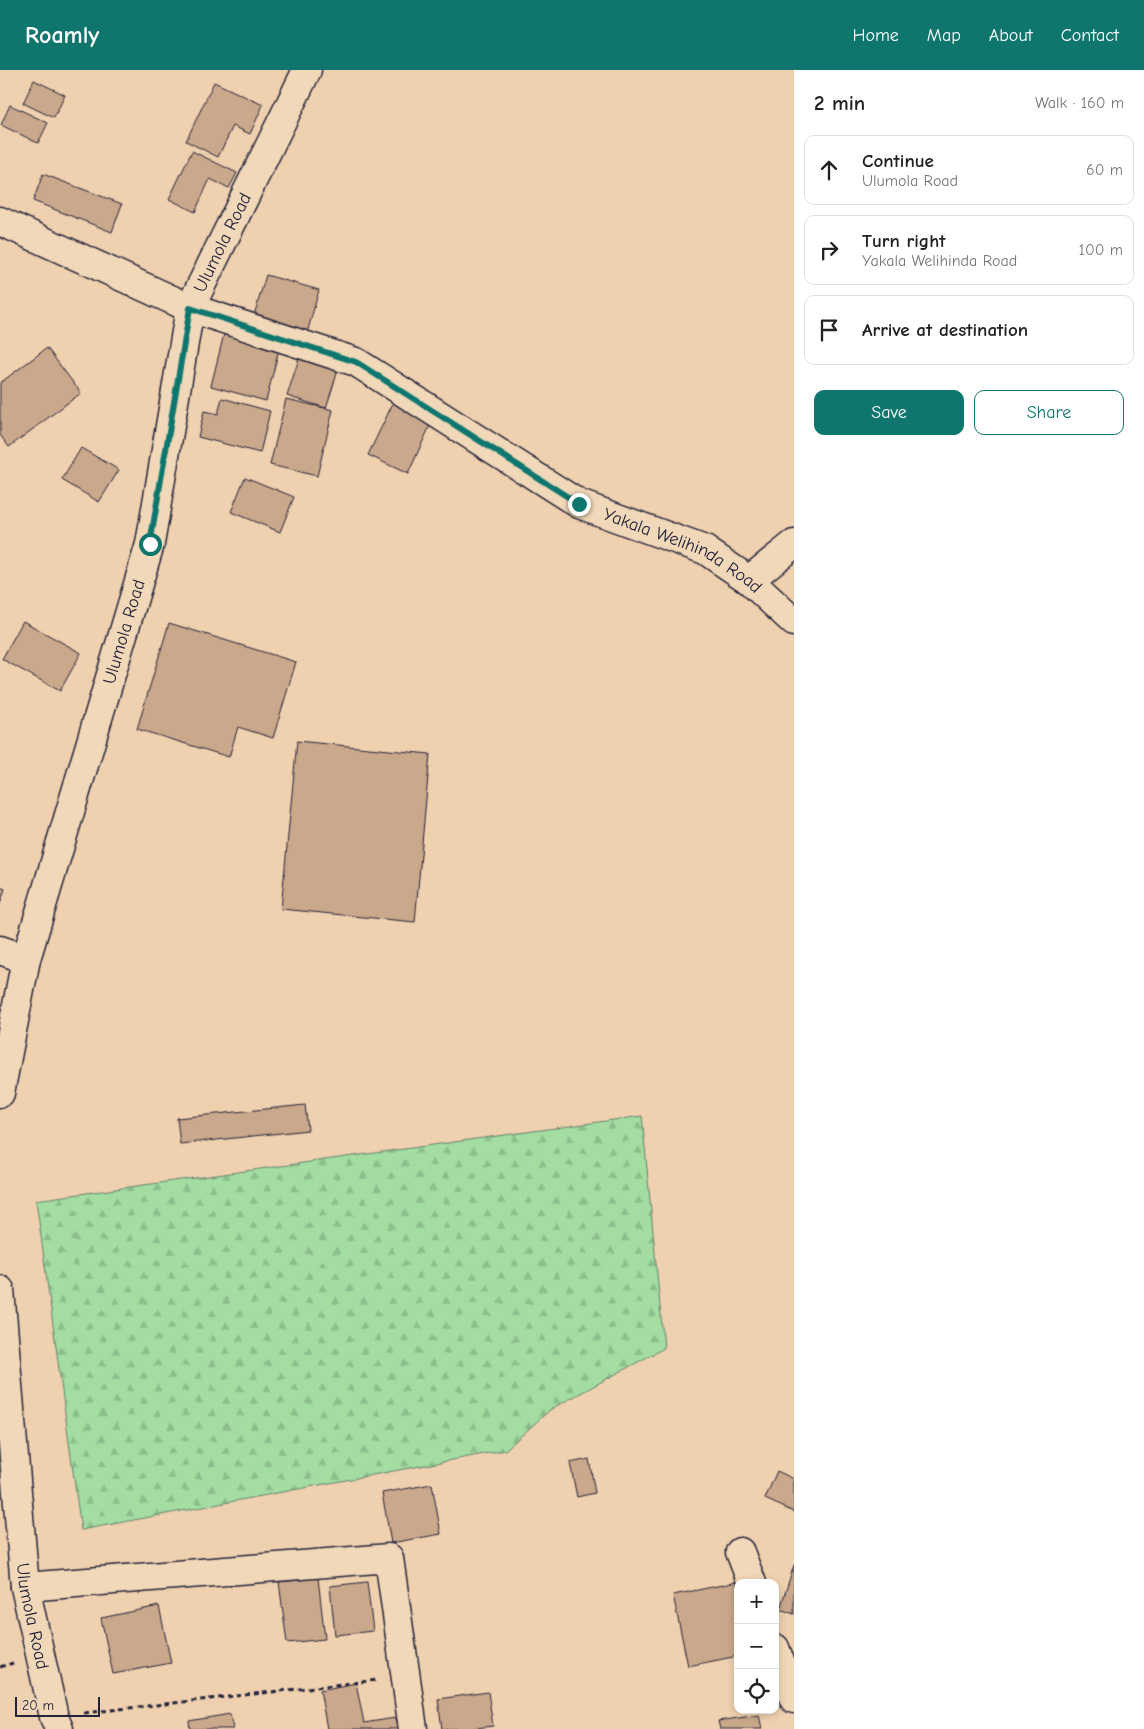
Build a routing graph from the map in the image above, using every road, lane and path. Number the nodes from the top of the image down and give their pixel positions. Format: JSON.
{"nodes":[{"id":1,"x":307,"y":70,"type":"edge"},
{"id":2,"x":0,"y":221,"type":"edge"},
{"id":3,"x":190,"y":308,"type":"junction"},
{"id":4,"x":794,"y":544,"type":"edge"},
{"id":5,"x":749,"y":580,"type":"junction"},
{"id":6,"x":794,"y":622,"type":"edge"},
{"id":7,"x":0,"y":950,"type":"edge"},
{"id":8,"x":26,"y":959,"type":"junction"},
{"id":9,"x":0,"y":1093,"type":"edge"},
{"id":10,"x":0,"y":1290,"type":"edge"},
{"id":11,"x":740,"y":1552,"type":"dead end"},
{"id":12,"x":750,"y":1579,"type":"edge"},
{"id":13,"x":25,"y":1587,"type":"junction"},
{"id":14,"x":779,"y":1659,"type":"edge"},
{"id":15,"x":406,"y":1676,"type":"junction"},
{"id":16,"x":794,"y":1699,"type":"edge"},
{"id":17,"x":56,"y":1723,"type":"edge"},
{"id":18,"x":413,"y":1729,"type":"edge"}],
"edges":[{"from":1,"to":3,"type":"street","name":"Ulumola Road"},
{"from":2,"to":3,"type":"street","name":"Yakala Welihinda Road"},
{"from":3,"to":5,"type":"street","name":"Yakala Welihinda Road"},
{"from":3,"to":8,"type":"street","name":"Ulumola Road"},
{"from":4,"to":5,"type":"street"},
{"from":5,"to":6,"type":"street","name":"Yakala Welihinda Road"},
{"from":7,"to":8,"type":"street"},
{"from":8,"to":9,"type":"street","name":"Ulumola Road"},
{"from":10,"to":13,"type":"street","name":"Ulumola Road"},
{"from":11,"to":12,"type":"street"},
{"from":13,"to":15,"type":"street"},
{"from":13,"to":17,"type":"street","name":"Ulumola Road"},
{"from":14,"to":16,"type":"street"},
{"from":15,"to":17,"type":"path"},
{"from":15,"to":18,"type":"street"}]}
